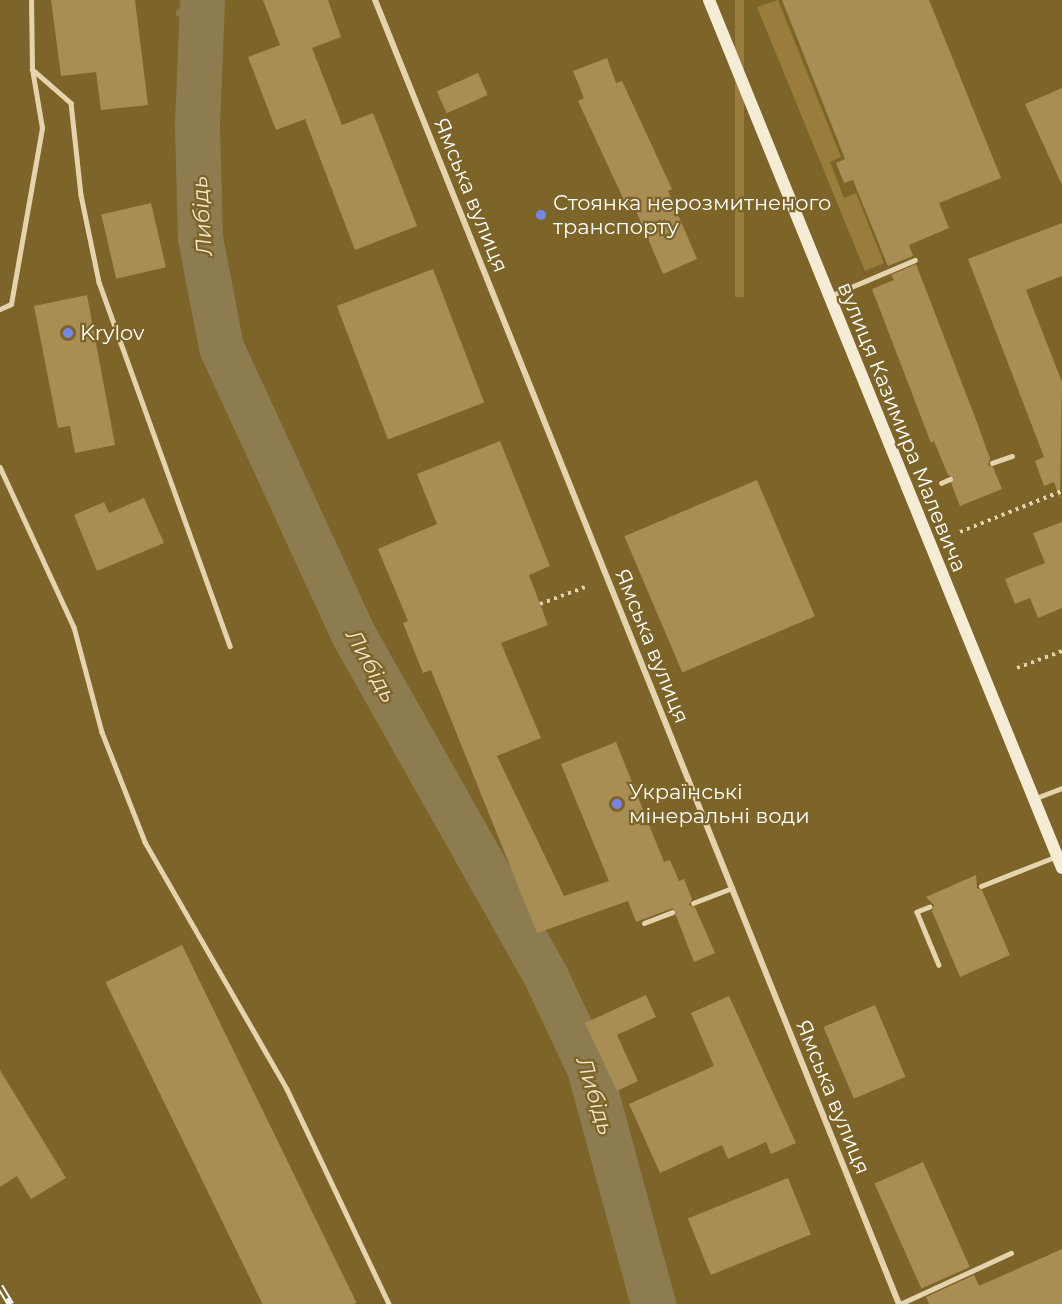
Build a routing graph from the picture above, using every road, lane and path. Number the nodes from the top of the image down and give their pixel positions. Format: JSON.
{"nodes":[{"id":1,"x":31,"y":0,"type":"edge"},
{"id":2,"x":375,"y":0,"type":"edge"},
{"id":3,"x":709,"y":0,"type":"edge"},
{"id":4,"x":32,"y":69,"type":"junction"},
{"id":5,"x":915,"y":260,"type":"dead end"},
{"id":6,"x":827,"y":297,"type":"junction"},
{"id":7,"x":0,"y":309,"type":"edge"},
{"id":8,"x":1012,"y":456,"type":"dead end"},
{"id":9,"x":992,"y":463,"type":"dead end"},
{"id":10,"x":0,"y":467,"type":"edge"},
{"id":11,"x":950,"y":479,"type":"dead end"},
{"id":12,"x":941,"y":483,"type":"dead end"},
{"id":13,"x":1062,"y":491,"type":"edge"},
{"id":14,"x":960,"y":532,"type":"dead end"},
{"id":15,"x":585,"y":587,"type":"dead end"},
{"id":16,"x":540,"y":604,"type":"dead end"},
{"id":17,"x":230,"y":646,"type":"dead end"},
{"id":18,"x":1062,"y":651,"type":"edge"},
{"id":19,"x":1017,"y":668,"type":"dead end"},
{"id":20,"x":1062,"y":788,"type":"edge"},
{"id":21,"x":643,"y":791,"type":"dead end"},
{"id":22,"x":636,"y":793,"type":"dead end"},
{"id":23,"x":1034,"y":800,"type":"junction"},
{"id":24,"x":1057,"y":856,"type":"junction"},
{"id":25,"x":1062,"y":868,"type":"edge"},
{"id":26,"x":981,"y":886,"type":"dead end"},
{"id":27,"x":732,"y":888,"type":"junction"},
{"id":28,"x":693,"y":903,"type":"dead end"},
{"id":29,"x":930,"y":907,"type":"dead end"},
{"id":30,"x":672,"y":912,"type":"dead end"},
{"id":31,"x":644,"y":923,"type":"dead end"},
{"id":32,"x":939,"y":965,"type":"dead end"},
{"id":33,"x":1011,"y":1253,"type":"dead end"},
{"id":34,"x":389,"y":1304,"type":"edge"},
{"id":35,"x":899,"y":1304,"type":"edge"}],
"edges":[{"from":1,"to":4,"type":"lane"},
{"from":2,"to":27,"type":"street","name":"Ямська вулиця"},
{"from":3,"to":6,"type":"main road","name":"вулиця Казимира Малевича"},
{"from":4,"to":7,"type":"lane"},
{"from":4,"to":17,"type":"lane"},
{"from":5,"to":6,"type":"lane"},
{"from":6,"to":23,"type":"main road","name":"вулиця Казимира Малевича"},
{"from":8,"to":9,"type":"lane"},
{"from":10,"to":34,"type":"lane"},
{"from":11,"to":12,"type":"lane"},
{"from":13,"to":14,"type":"path"},
{"from":15,"to":16,"type":"path"},
{"from":18,"to":19,"type":"path"},
{"from":20,"to":23,"type":"lane"},
{"from":21,"to":22,"type":"path"},
{"from":23,"to":24,"type":"main road","name":"вулиця Казимира Малевича"},
{"from":24,"to":25,"type":"main road","name":"вулиця Казимира Малевича"},
{"from":24,"to":26,"type":"lane"},
{"from":27,"to":28,"type":"lane"},
{"from":27,"to":35,"type":"street","name":"Ямська вулиця"},
{"from":29,"to":32,"type":"lane"},
{"from":30,"to":31,"type":"lane"},
{"from":33,"to":35,"type":"lane"}]}
